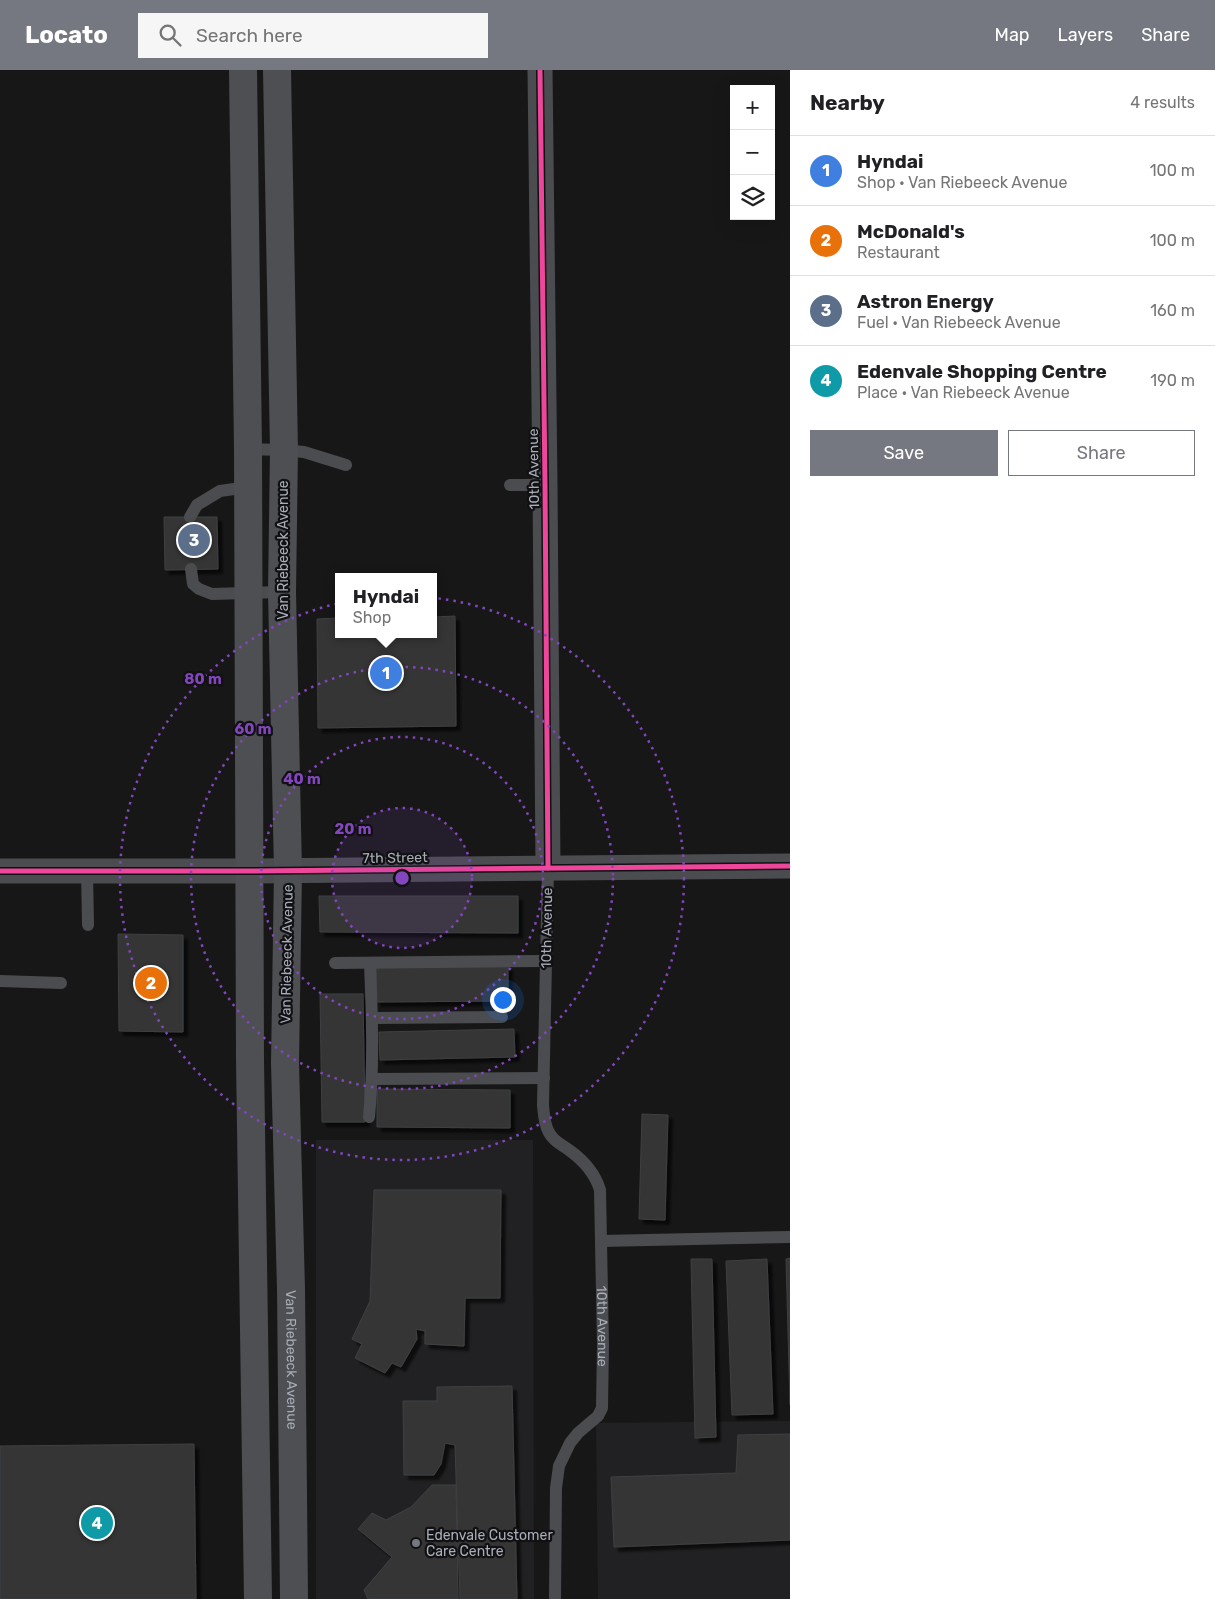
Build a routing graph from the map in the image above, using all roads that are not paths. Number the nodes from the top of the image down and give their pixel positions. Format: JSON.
{"nodes":[{"id":1,"x":243,"y":70,"type":"edge"},
{"id":2,"x":277,"y":70,"type":"edge"},
{"id":3,"x":540,"y":70,"type":"edge"},
{"id":4,"x":248,"y":449,"type":"junction"},
{"id":5,"x":284,"y":450,"type":"junction"},
{"id":6,"x":346,"y":464,"type":"dead end"},
{"id":7,"x":510,"y":485,"type":"dead end"},
{"id":8,"x":545,"y":485,"type":"junction"},
{"id":9,"x":248,"y":486,"type":"junction"},
{"id":10,"x":190,"y":517,"type":"dead end"},
{"id":11,"x":191,"y":569,"type":"dead end"},
{"id":12,"x":248,"y":592,"type":"junction"},
{"id":13,"x":282,"y":592,"type":"junction"},
{"id":14,"x":790,"y":866,"type":"edge"},
{"id":15,"x":548,"y":868,"type":"junction"},
{"id":16,"x":0,"y":871,"type":"edge"},
{"id":17,"x":87,"y":871,"type":"junction"},
{"id":18,"x":251,"y":871,"type":"junction"},
{"id":19,"x":288,"y":871,"type":"junction"},
{"id":20,"x":88,"y":926,"type":"dead end"},
{"id":21,"x":546,"y":960,"type":"junction"},
{"id":22,"x":370,"y":963,"type":"junction"},
{"id":23,"x":335,"y":964,"type":"dead end"},
{"id":24,"x":0,"y":981,"type":"edge"},
{"id":25,"x":61,"y":983,"type":"dead end"},
{"id":26,"x":372,"y":1018,"type":"junction"},
{"id":27,"x":502,"y":1018,"type":"dead end"},
{"id":28,"x":544,"y":1078,"type":"junction"},
{"id":29,"x":372,"y":1079,"type":"junction"},
{"id":30,"x":369,"y":1116,"type":"dead end"},
{"id":31,"x":790,"y":1237,"type":"edge"},
{"id":32,"x":601,"y":1241,"type":"junction"},
{"id":33,"x":258,"y":1599,"type":"edge"},
{"id":34,"x":294,"y":1599,"type":"edge"},
{"id":35,"x":555,"y":1599,"type":"edge"}],
"edges":[{"from":1,"to":4,"type":"main road"},
{"from":2,"to":5,"type":"main road","name":"Van Riebeeck Avenue"},
{"from":3,"to":8,"type":"street","name":"10th Avenue"},
{"from":4,"to":5,"type":"lane"},
{"from":4,"to":9,"type":"main road"},
{"from":5,"to":6,"type":"lane"},
{"from":5,"to":13,"type":"main road","name":"Van Riebeeck Avenue"},
{"from":7,"to":8,"type":"lane"},
{"from":8,"to":15,"type":"street","name":"10th Avenue"},
{"from":9,"to":10,"type":"lane"},
{"from":9,"to":12,"type":"main road"},
{"from":11,"to":12,"type":"lane"},
{"from":12,"to":13,"type":"lane"},
{"from":12,"to":18,"type":"main road"},
{"from":13,"to":19,"type":"main road","name":"Van Riebeeck Avenue"},
{"from":14,"to":15,"type":"street","name":"7th Street"},
{"from":15,"to":19,"type":"street","name":"7th Street"},
{"from":15,"to":21,"type":"lane","name":"10th Avenue"},
{"from":16,"to":17,"type":"street","name":"7th Street"},
{"from":17,"to":18,"type":"street","name":"7th Street"},
{"from":17,"to":20,"type":"lane"},
{"from":18,"to":19,"type":"street","name":"7th Street"},
{"from":18,"to":33,"type":"main road"},
{"from":19,"to":34,"type":"main road","name":"Van Riebeeck Avenue"},
{"from":21,"to":22,"type":"lane"},
{"from":21,"to":28,"type":"lane","name":"10th Avenue"},
{"from":22,"to":23,"type":"lane"},
{"from":22,"to":26,"type":"lane"},
{"from":24,"to":25,"type":"lane"},
{"from":26,"to":27,"type":"lane"},
{"from":26,"to":29,"type":"lane"},
{"from":28,"to":29,"type":"lane"},
{"from":28,"to":32,"type":"lane","name":"10th Avenue"},
{"from":29,"to":30,"type":"lane"},
{"from":31,"to":32,"type":"lane"},
{"from":32,"to":35,"type":"lane","name":"10th Avenue"}]}
